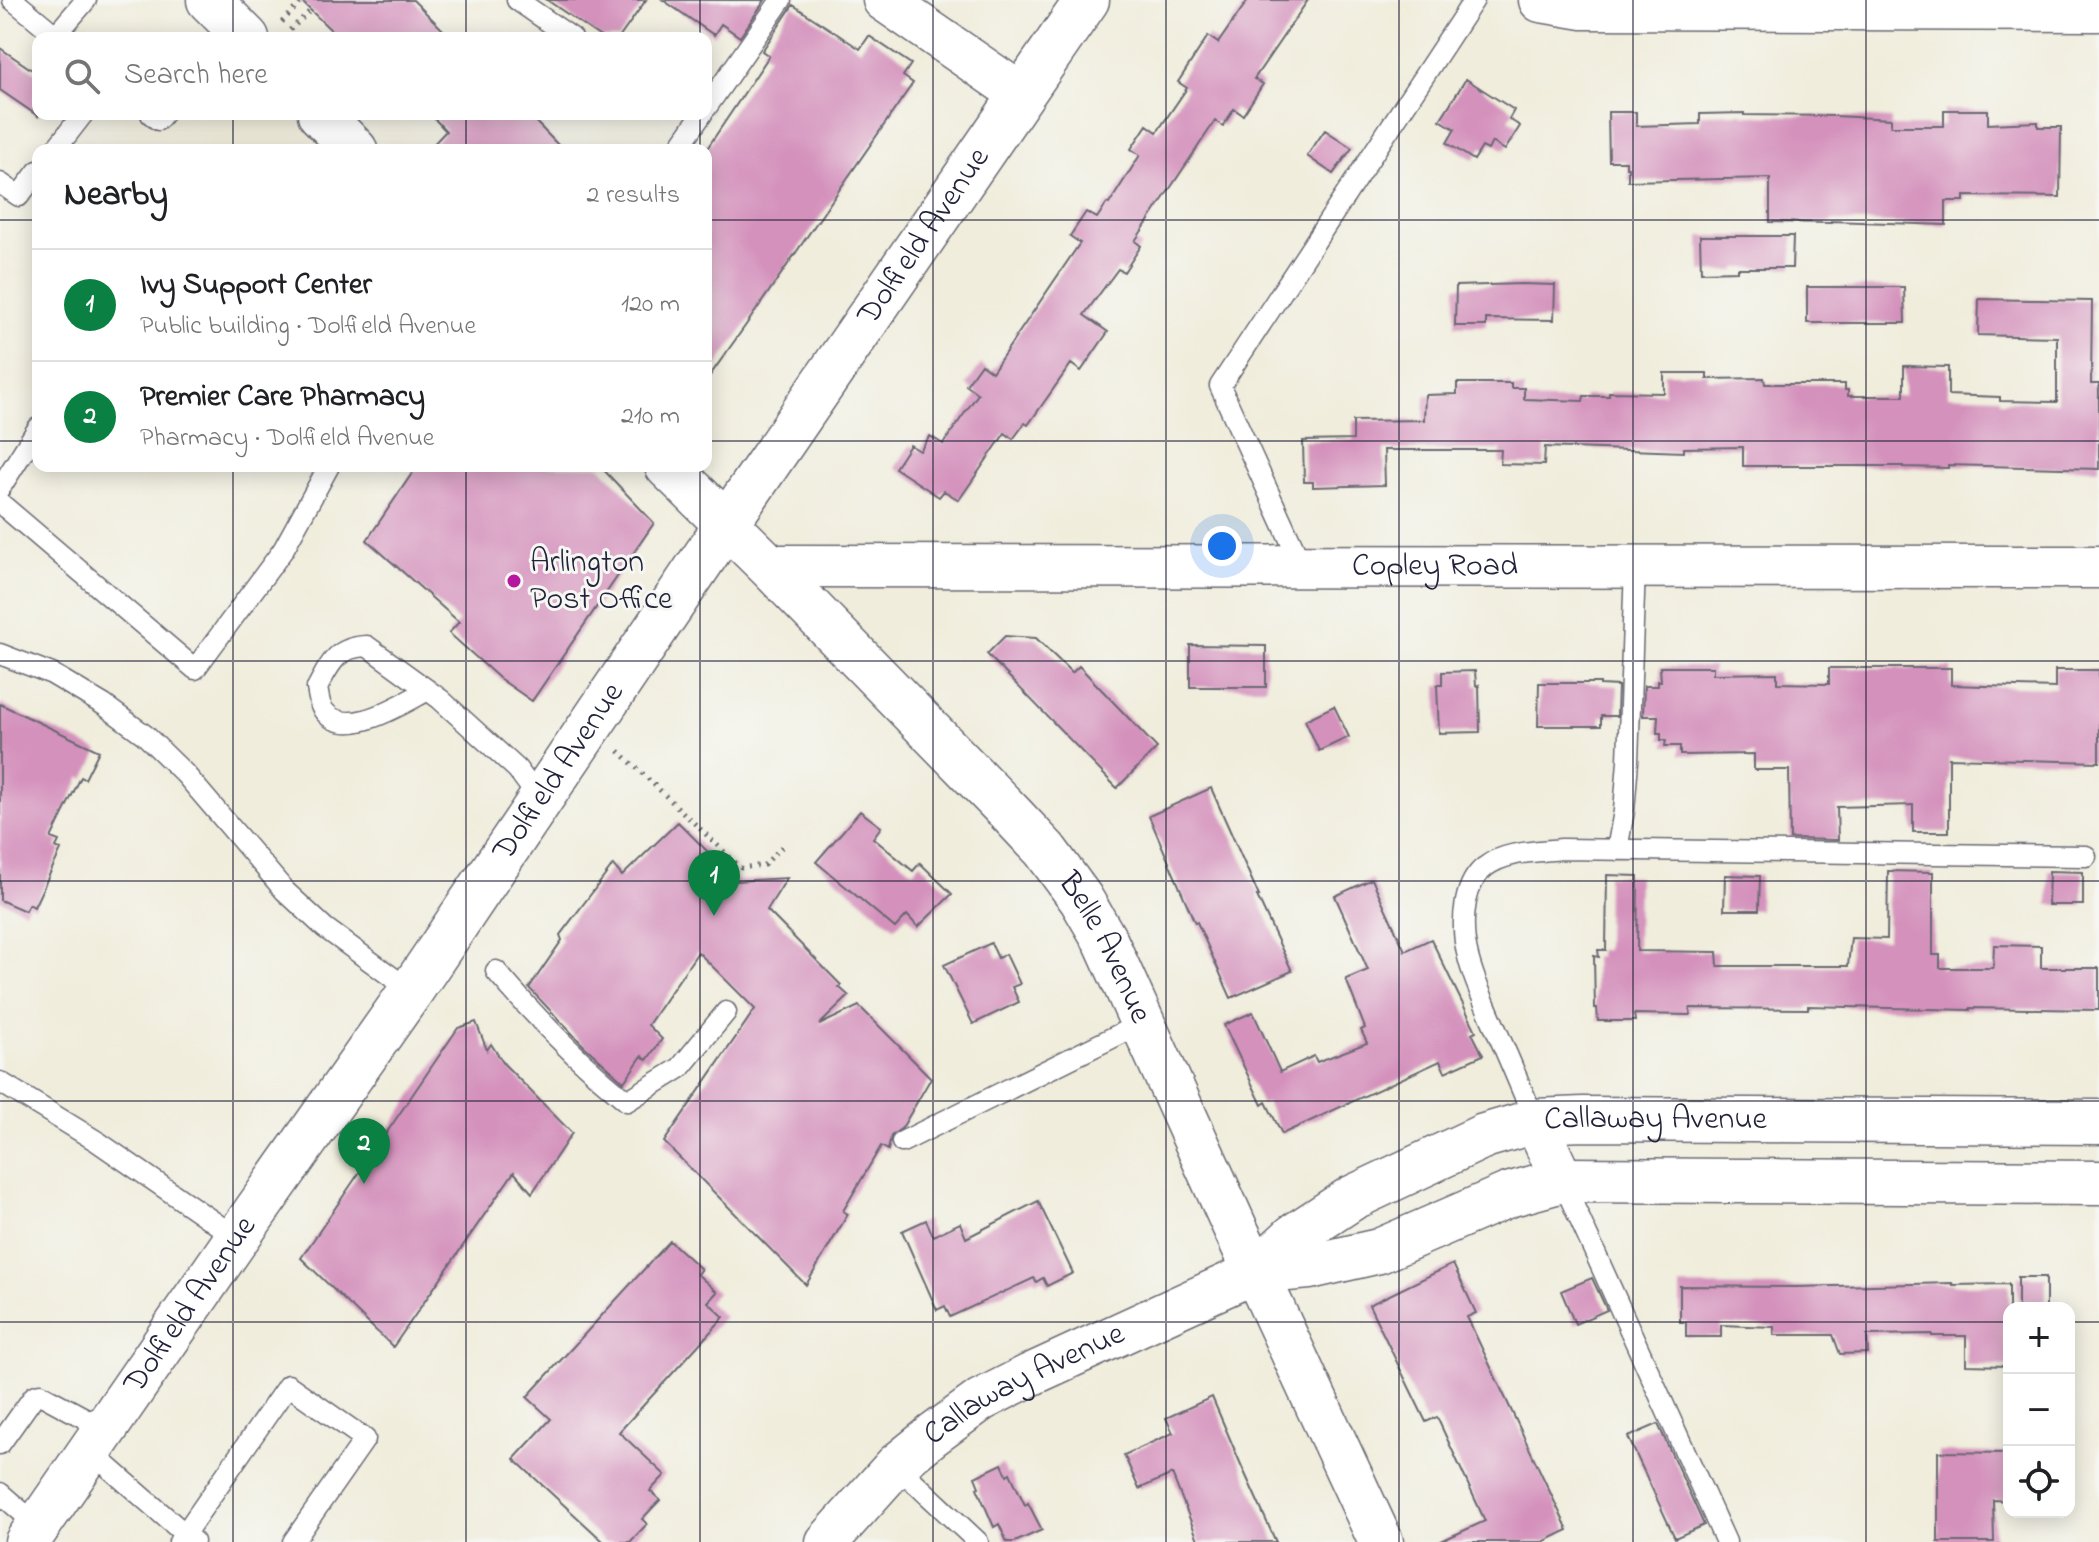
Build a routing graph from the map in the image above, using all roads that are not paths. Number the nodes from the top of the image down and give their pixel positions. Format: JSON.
{"nodes":[{"id":1,"x":13,"y":0,"type":"edge"},
{"id":2,"x":86,"y":0,"type":"edge"},
{"id":3,"x":517,"y":0,"type":"edge"},
{"id":4,"x":781,"y":0,"type":"edge"},
{"id":5,"x":884,"y":0,"type":"edge"},
{"id":6,"x":1087,"y":0,"type":"edge"},
{"id":7,"x":1474,"y":0,"type":"edge"},
{"id":8,"x":1541,"y":0,"type":"edge"},
{"id":9,"x":2099,"y":9,"type":"edge"},
{"id":10,"x":51,"y":32,"type":"edge"},
{"id":11,"x":61,"y":32,"type":"edge"},
{"id":12,"x":563,"y":32,"type":"edge"},
{"id":13,"x":712,"y":94,"type":"edge"},
{"id":14,"x":1022,"y":95,"type":"junction"},
{"id":15,"x":78,"y":120,"type":"edge"},
{"id":16,"x":326,"y":120,"type":"edge"},
{"id":17,"x":694,"y":120,"type":"edge"},
{"id":18,"x":60,"y":144,"type":"edge"},
{"id":19,"x":349,"y":144,"type":"edge"},
{"id":20,"x":680,"y":144,"type":"edge"},
{"id":21,"x":32,"y":179,"type":"edge"},
{"id":22,"x":0,"y":183,"type":"edge"},
{"id":23,"x":32,"y":437,"type":"edge"},
{"id":24,"x":326,"y":472,"type":"edge"},
{"id":25,"x":673,"y":472,"type":"edge"},
{"id":26,"x":0,"y":488,"type":"edge"},
{"id":27,"x":0,"y":503,"type":"edge"},
{"id":28,"x":726,"y":524,"type":"junction"},
{"id":29,"x":769,"y":566,"type":"junction"},
{"id":30,"x":1302,"y":566,"type":"junction"},
{"id":31,"x":1635,"y":567,"type":"junction"},
{"id":32,"x":2099,"y":567,"type":"edge"},
{"id":33,"x":0,"y":654,"type":"edge"},
{"id":34,"x":428,"y":690,"type":"junction"},
{"id":35,"x":540,"y":800,"type":"junction"},
{"id":36,"x":1617,"y":850,"type":"junction"},
{"id":37,"x":2086,"y":856,"type":"dead end"},
{"id":38,"x":496,"y":971,"type":"dead end"},
{"id":39,"x":411,"y":991,"type":"junction"},
{"id":40,"x":726,"y":1012,"type":"dead end"},
{"id":41,"x":1142,"y":1023,"type":"junction"},
{"id":42,"x":0,"y":1082,"type":"edge"},
{"id":43,"x":1535,"y":1121,"type":"junction"},
{"id":44,"x":2099,"y":1124,"type":"edge"},
{"id":45,"x":902,"y":1142,"type":"dead end"},
{"id":46,"x":1562,"y":1180,"type":"junction"},
{"id":47,"x":2099,"y":1183,"type":"edge"},
{"id":48,"x":237,"y":1238,"type":"junction"},
{"id":49,"x":1255,"y":1272,"type":"junction"},
{"id":50,"x":97,"y":1440,"type":"junction"},
{"id":51,"x":0,"y":1444,"type":"edge"},
{"id":52,"x":896,"y":1465,"type":"junction"},
{"id":53,"x":0,"y":1493,"type":"edge"},
{"id":54,"x":32,"y":1534,"type":"edge"},
{"id":55,"x":186,"y":1540,"type":"edge"},
{"id":56,"x":293,"y":1542,"type":"edge"},
{"id":57,"x":827,"y":1542,"type":"edge"},
{"id":58,"x":978,"y":1542,"type":"edge"},
{"id":59,"x":1381,"y":1542,"type":"edge"},
{"id":60,"x":1726,"y":1542,"type":"edge"}],
"edges":[{"from":1,"to":10,"type":"lane"},
{"from":2,"to":11,"type":"lane"},
{"from":3,"to":12,"type":"lane"},
{"from":4,"to":13,"type":"lane"},
{"from":5,"to":14,"type":"street"},
{"from":6,"to":14,"type":"street","name":"Dolfield Avenue"},
{"from":7,"to":30,"type":"lane"},
{"from":8,"to":9,"type":"street"},
{"from":14,"to":28,"type":"street","name":"Dolfield Avenue"},
{"from":15,"to":18,"type":"lane"},
{"from":16,"to":19,"type":"street"},
{"from":17,"to":20,"type":"lane"},
{"from":21,"to":22,"type":"lane"},
{"from":23,"to":26,"type":"lane"},
{"from":24,"to":27,"type":"lane"},
{"from":25,"to":28,"type":"street","name":"Belle Avenue"},
{"from":28,"to":29,"type":"street","name":"Belle Avenue"},
{"from":28,"to":35,"type":"street","name":"Dolfield Avenue"},
{"from":29,"to":30,"type":"street","name":"Copley Road"},
{"from":29,"to":41,"type":"street","name":"Belle Avenue"},
{"from":30,"to":31,"type":"street","name":"Copley Road"},
{"from":31,"to":32,"type":"street","name":"Copley Road"},
{"from":31,"to":36,"type":"lane"},
{"from":33,"to":39,"type":"lane"},
{"from":34,"to":34,"type":"lane"},
{"from":34,"to":35,"type":"lane"},
{"from":35,"to":39,"type":"street","name":"Dolfield Avenue"},
{"from":36,"to":37,"type":"lane"},
{"from":36,"to":43,"type":"lane"},
{"from":38,"to":40,"type":"lane"},
{"from":39,"to":48,"type":"street","name":"Dolfield Avenue"},
{"from":41,"to":45,"type":"lane"},
{"from":41,"to":49,"type":"street","name":"Belle Avenue"},
{"from":42,"to":48,"type":"lane"},
{"from":43,"to":44,"type":"street","name":"Callaway Avenue"},
{"from":43,"to":46,"type":"street"},
{"from":43,"to":49,"type":"street","name":"Callaway Avenue"},
{"from":46,"to":47,"type":"street","name":"Callaway Avenue"},
{"from":46,"to":49,"type":"street","name":"Callaway Avenue"},
{"from":46,"to":60,"type":"lane"},
{"from":48,"to":50,"type":"street","name":"Dolfield Avenue"},
{"from":49,"to":52,"type":"street","name":"Callaway Avenue"},
{"from":49,"to":59,"type":"street","name":"Belle Avenue"},
{"from":50,"to":51,"type":"lane"},
{"from":50,"to":54,"type":"street","name":"Dolfield Avenue"},
{"from":50,"to":55,"type":"lane"},
{"from":52,"to":57,"type":"street","name":"Callaway Avenue"},
{"from":52,"to":58,"type":"lane"},
{"from":53,"to":54,"type":"lane"},
{"from":55,"to":56,"type":"lane"}]}
